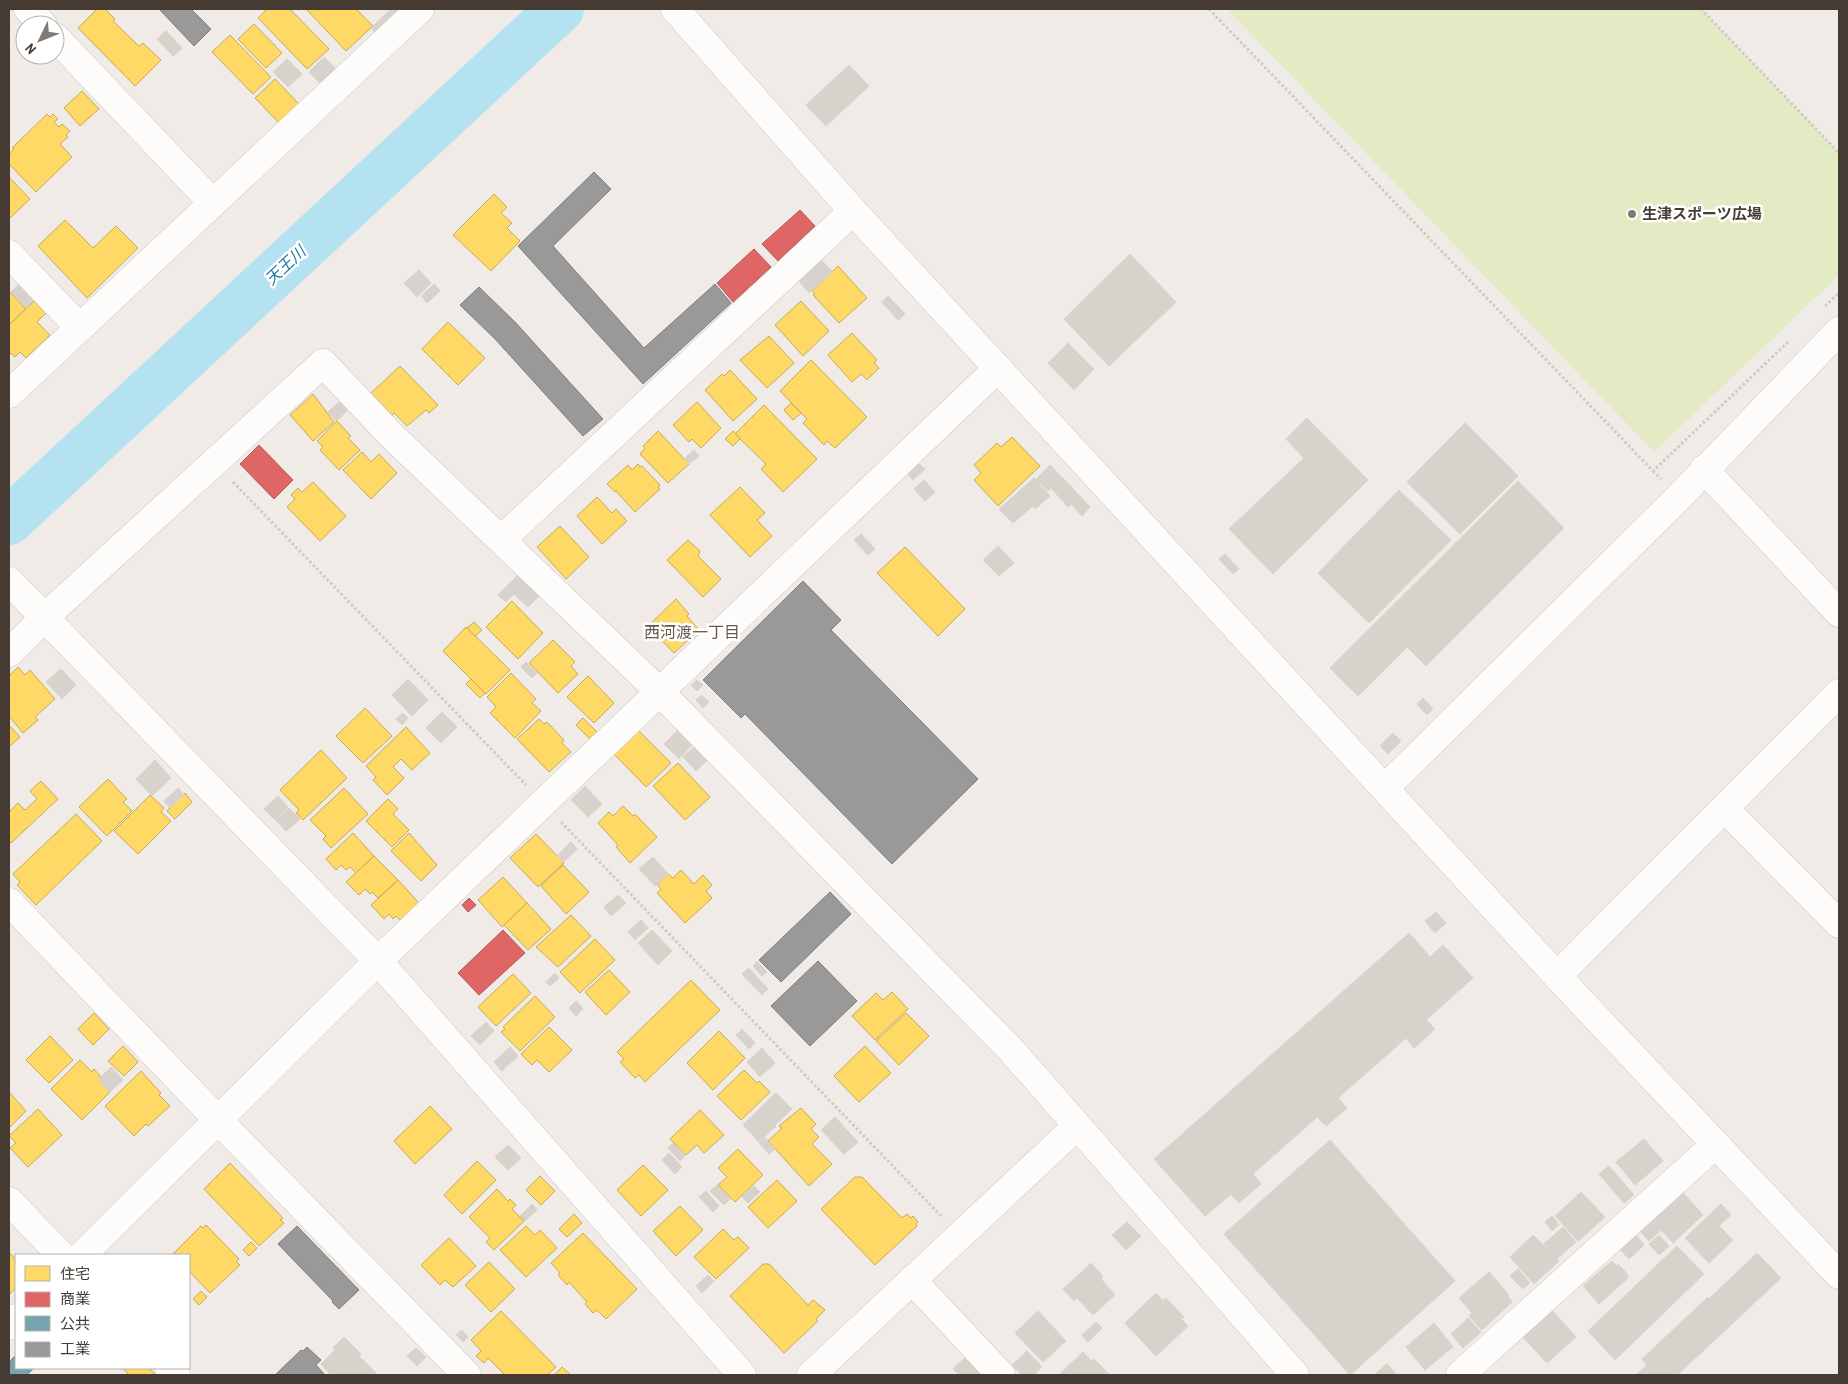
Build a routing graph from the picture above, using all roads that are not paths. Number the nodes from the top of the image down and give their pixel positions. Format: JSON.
{"nodes":[{"id":1,"x":420,"y":9,"type":"edge"},
{"id":2,"x":676,"y":9,"type":"edge"},
{"id":3,"x":65,"y":48,"type":"edge"},
{"id":4,"x":212,"y":202,"type":"junction"},
{"id":5,"x":853,"y":211,"type":"junction"},
{"id":6,"x":9,"y":254,"type":"edge"},
{"id":7,"x":79,"y":327,"type":"junction"},
{"id":8,"x":1839,"y":331,"type":"edge"},
{"id":9,"x":998,"y":368,"type":"junction"},
{"id":10,"x":9,"y":394,"type":"edge"},
{"id":11,"x":1704,"y":470,"type":"junction"},
{"id":12,"x":501,"y":540,"type":"junction"},
{"id":13,"x":14,"y":586,"type":"edge"},
{"id":14,"x":1839,"y":613,"type":"edge"},
{"id":15,"x":45,"y":618,"type":"junction"},
{"id":16,"x":9,"y":653,"type":"edge"},
{"id":17,"x":659,"y":691,"type":"junction"},
{"id":18,"x":1839,"y":693,"type":"edge"},
{"id":19,"x":1385,"y":788,"type":"junction"},
{"id":20,"x":1725,"y":808,"type":"junction"},
{"id":21,"x":9,"y":902,"type":"edge"},
{"id":22,"x":1839,"y":924,"type":"edge"},
{"id":23,"x":378,"y":961,"type":"junction"},
{"id":24,"x":1557,"y":976,"type":"junction"},
{"id":25,"x":218,"y":1120,"type":"junction"},
{"id":26,"x":1076,"y":1126,"type":"junction"},
{"id":27,"x":1716,"y":1144,"type":"junction"},
{"id":28,"x":9,"y":1202,"type":"edge"},
{"id":29,"x":60,"y":1254,"type":"edge"},
{"id":30,"x":83,"y":1254,"type":"edge"},
{"id":31,"x":1839,"y":1275,"type":"edge"},
{"id":32,"x":912,"y":1280,"type":"junction"},
{"id":33,"x":1289,"y":1373,"type":"edge"},
{"id":34,"x":467,"y":1375,"type":"edge"},
{"id":35,"x":742,"y":1375,"type":"edge"},
{"id":36,"x":811,"y":1375,"type":"edge"},
{"id":37,"x":1001,"y":1375,"type":"edge"},
{"id":38,"x":1460,"y":1375,"type":"edge"}],
"edges":[{"from":1,"to":4,"type":"street"},
{"from":2,"to":5,"type":"street"},
{"from":3,"to":4,"type":"street"},
{"from":4,"to":7,"type":"street"},
{"from":5,"to":9,"type":"street"},
{"from":5,"to":12,"type":"street"},
{"from":6,"to":7,"type":"street"},
{"from":7,"to":10,"type":"street"},
{"from":8,"to":11,"type":"street"},
{"from":9,"to":17,"type":"street"},
{"from":9,"to":19,"type":"street"},
{"from":11,"to":14,"type":"street"},
{"from":11,"to":19,"type":"street"},
{"from":12,"to":15,"type":"street"},
{"from":12,"to":17,"type":"street"},
{"from":13,"to":15,"type":"street"},
{"from":15,"to":16,"type":"street"},
{"from":15,"to":23,"type":"street"},
{"from":17,"to":23,"type":"street"},
{"from":17,"to":26,"type":"street"},
{"from":18,"to":20,"type":"street"},
{"from":19,"to":24,"type":"street"},
{"from":20,"to":22,"type":"street"},
{"from":20,"to":24,"type":"street"},
{"from":21,"to":25,"type":"street"},
{"from":23,"to":25,"type":"street"},
{"from":23,"to":35,"type":"street"},
{"from":24,"to":27,"type":"street"},
{"from":25,"to":30,"type":"street"},
{"from":25,"to":34,"type":"street"},
{"from":26,"to":32,"type":"street"},
{"from":26,"to":33,"type":"street"},
{"from":27,"to":31,"type":"street"},
{"from":27,"to":38,"type":"street"},
{"from":28,"to":29,"type":"street"},
{"from":32,"to":36,"type":"street"},
{"from":32,"to":37,"type":"street"}]}
